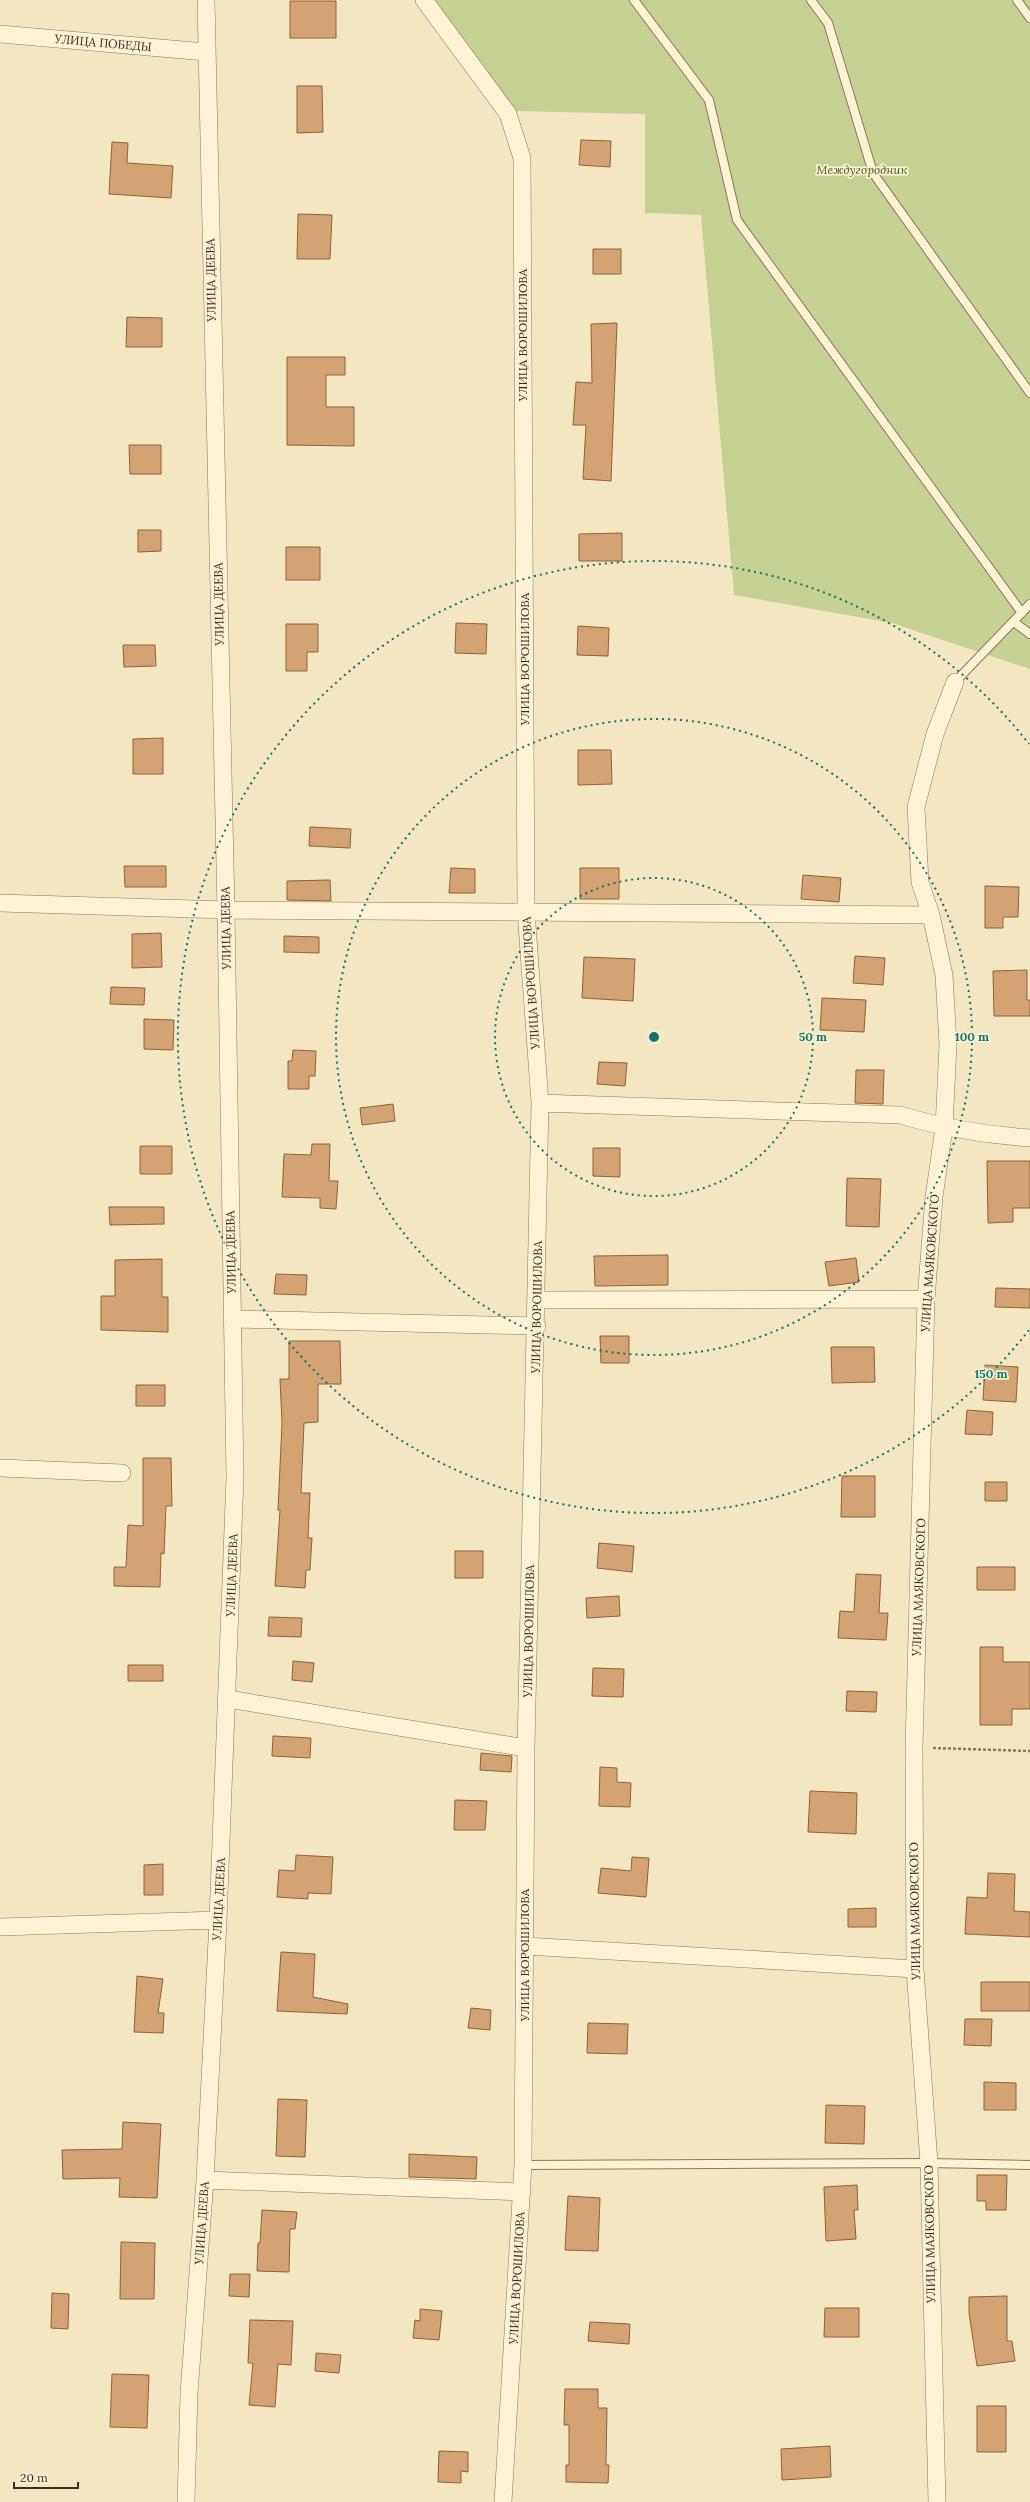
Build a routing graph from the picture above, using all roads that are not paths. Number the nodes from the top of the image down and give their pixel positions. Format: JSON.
{"nodes":[{"id":1,"x":206,"y":0,"type":"edge"},
{"id":2,"x":424,"y":0,"type":"edge"},
{"id":3,"x":634,"y":0,"type":"edge"},
{"id":4,"x":811,"y":0,"type":"edge"},
{"id":5,"x":1017,"y":0,"type":"edge"},
{"id":6,"x":1030,"y":18,"type":"edge"},
{"id":7,"x":0,"y":34,"type":"edge"},
{"id":8,"x":206,"y":52,"type":"junction"},
{"id":9,"x":1030,"y":393,"type":"edge"},
{"id":10,"x":1030,"y":604,"type":"edge"},
{"id":11,"x":1022,"y":613,"type":"junction"},
{"id":12,"x":1014,"y":622,"type":"junction"},
{"id":13,"x":1030,"y":634,"type":"edge"},
{"id":14,"x":956,"y":682,"type":"joint"},
{"id":15,"x":0,"y":903,"type":"edge"},
{"id":16,"x":226,"y":910,"type":"junction"},
{"id":17,"x":526,"y":911,"type":"junction"},
{"id":18,"x":931,"y":915,"type":"junction"},
{"id":19,"x":540,"y":1103,"type":"junction"},
{"id":20,"x":944,"y":1128,"type":"junction"},
{"id":21,"x":1030,"y":1138,"type":"edge"},
{"id":22,"x":926,"y":1299,"type":"junction"},
{"id":23,"x":537,"y":1300,"type":"junction"},
{"id":24,"x":232,"y":1319,"type":"junction"},
{"id":25,"x":537,"y":1326,"type":"junction"},
{"id":26,"x":0,"y":1468,"type":"edge"},
{"id":27,"x":122,"y":1473,"type":"dead end"},
{"id":28,"x":228,"y":1699,"type":"junction"},
{"id":29,"x":526,"y":1748,"type":"junction"},
{"id":30,"x":218,"y":1920,"type":"junction"},
{"id":31,"x":0,"y":1927,"type":"edge"},
{"id":32,"x":525,"y":1946,"type":"junction"},
{"id":33,"x":915,"y":1969,"type":"junction"},
{"id":34,"x":929,"y":2163,"type":"junction"},
{"id":35,"x":524,"y":2165,"type":"junction"},
{"id":36,"x":1030,"y":2165,"type":"edge"},
{"id":37,"x":205,"y":2180,"type":"junction"},
{"id":38,"x":522,"y":2192,"type":"junction"},
{"id":39,"x":186,"y":2502,"type":"edge"},
{"id":40,"x":503,"y":2502,"type":"edge"},
{"id":41,"x":937,"y":2502,"type":"edge"}],
"edges":[{"from":1,"to":8,"type":"street","name":"УЛИЦА ДЕЕВА"},
{"from":2,"to":17,"type":"street","name":"УЛИЦА ВОРОШИЛОВА"},
{"from":3,"to":11,"type":"lane"},
{"from":4,"to":9,"type":"lane"},
{"from":5,"to":6,"type":"lane"},
{"from":7,"to":8,"type":"street","name":"УЛИЦА ПОБЕДЫ"},
{"from":8,"to":16,"type":"street","name":"УЛИЦА ДЕЕВА"},
{"from":10,"to":11,"type":"lane"},
{"from":11,"to":12,"type":"lane"},
{"from":12,"to":13,"type":"lane"},
{"from":12,"to":14,"type":"lane"},
{"from":14,"to":18,"type":"street","name":"УЛИЦА МАЯКОВСКОГО"},
{"from":15,"to":16,"type":"street"},
{"from":16,"to":17,"type":"street"},
{"from":16,"to":24,"type":"street","name":"УЛИЦА ДЕЕВА"},
{"from":17,"to":18,"type":"street"},
{"from":17,"to":19,"type":"street","name":"УЛИЦА ВОРОШИЛОВА"},
{"from":18,"to":20,"type":"street","name":"УЛИЦА МАЯКОВСКОГО"},
{"from":19,"to":20,"type":"street"},
{"from":19,"to":23,"type":"street","name":"УЛИЦА ВОРОШИЛОВА"},
{"from":20,"to":21,"type":"street"},
{"from":20,"to":22,"type":"street","name":"УЛИЦА МАЯКОВСКОГО"},
{"from":22,"to":23,"type":"street"},
{"from":22,"to":33,"type":"street","name":"УЛИЦА МАЯКОВСКОГО"},
{"from":23,"to":25,"type":"street","name":"УЛИЦА ВОРОШИЛОВА"},
{"from":24,"to":25,"type":"street"},
{"from":24,"to":28,"type":"street","name":"УЛИЦА ДЕЕВА"},
{"from":25,"to":29,"type":"street","name":"УЛИЦА ВОРОШИЛОВА"},
{"from":26,"to":27,"type":"street"},
{"from":28,"to":29,"type":"street"},
{"from":28,"to":30,"type":"street","name":"УЛИЦА ДЕЕВА"},
{"from":29,"to":32,"type":"street","name":"УЛИЦА ВОРОШИЛОВА"},
{"from":30,"to":31,"type":"street"},
{"from":30,"to":37,"type":"street","name":"УЛИЦА ДЕЕВА"},
{"from":32,"to":33,"type":"street"},
{"from":32,"to":35,"type":"street","name":"УЛИЦА ВОРОШИЛОВА"},
{"from":33,"to":34,"type":"street","name":"УЛИЦА МАЯКОВСКОГО"},
{"from":34,"to":35,"type":"lane"},
{"from":34,"to":36,"type":"lane"},
{"from":34,"to":41,"type":"street","name":"УЛИЦА МАЯКОВСКОГО"},
{"from":35,"to":38,"type":"street","name":"УЛИЦА ВОРОШИЛОВА"},
{"from":37,"to":38,"type":"street"},
{"from":37,"to":39,"type":"street","name":"УЛИЦА ДЕЕВА"},
{"from":38,"to":40,"type":"street","name":"УЛИЦА ВОРОШИЛОВА"}]}
